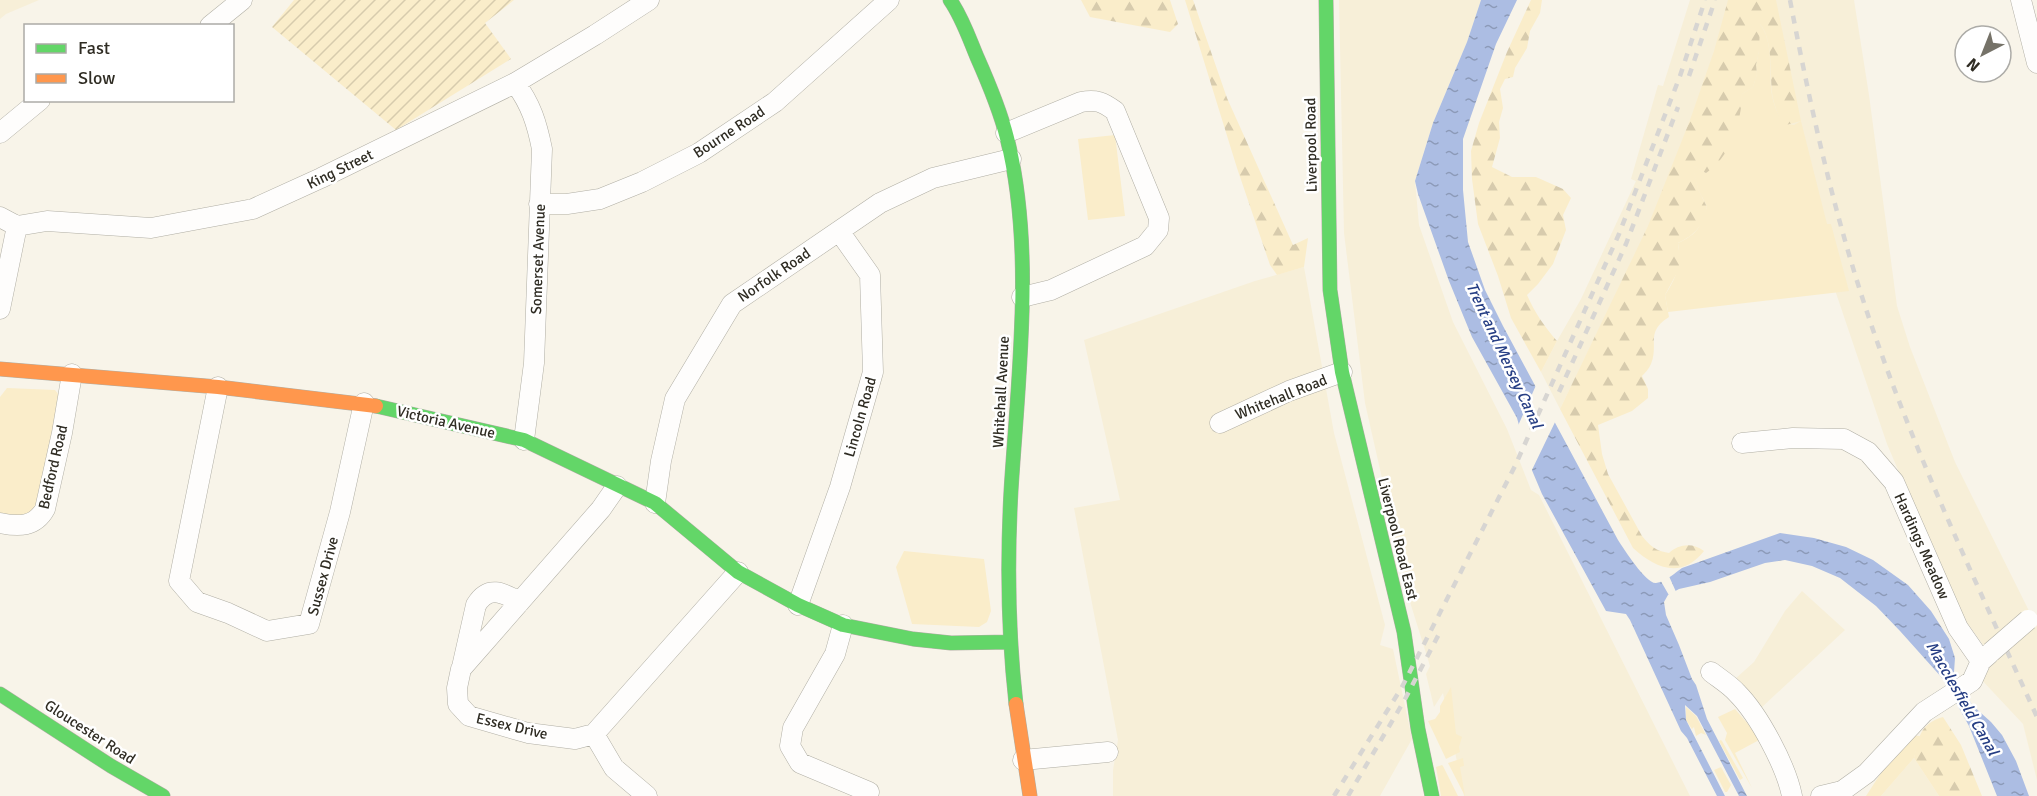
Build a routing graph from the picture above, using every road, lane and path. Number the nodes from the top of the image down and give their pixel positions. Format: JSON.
{"nodes":[{"id":1,"x":242,"y":0,"type":"edge"},
{"id":2,"x":649,"y":0,"type":"edge"},
{"id":3,"x":889,"y":0,"type":"edge"},
{"id":4,"x":950,"y":0,"type":"edge"},
{"id":5,"x":1326,"y":0,"type":"edge"},
{"id":6,"x":2021,"y":0,"type":"edge"},
{"id":7,"x":212,"y":24,"type":"edge"},
{"id":8,"x":2037,"y":63,"type":"edge"},
{"id":9,"x":515,"y":83,"type":"junction"},
{"id":10,"x":38,"y":102,"type":"edge"},
{"id":11,"x":0,"y":133,"type":"edge"},
{"id":12,"x":1006,"y":133,"type":"junction"},
{"id":13,"x":1011,"y":159,"type":"junction"},
{"id":14,"x":539,"y":204,"type":"junction"},
{"id":15,"x":9,"y":221,"type":"edge"},
{"id":16,"x":839,"y":231,"type":"junction"},
{"id":17,"x":1330,"y":290,"type":"joint"},
{"id":18,"x":1022,"y":297,"type":"junction"},
{"id":19,"x":0,"y":309,"type":"edge"},
{"id":20,"x":0,"y":369,"type":"edge"},
{"id":21,"x":1342,"y":372,"type":"junction"},
{"id":22,"x":72,"y":374,"type":"junction"},
{"id":23,"x":218,"y":387,"type":"junction"},
{"id":24,"x":364,"y":403,"type":"junction"},
{"id":25,"x":1220,"y":423,"type":"dead end"},
{"id":26,"x":524,"y":440,"type":"junction"},
{"id":27,"x":1742,"y":443,"type":"dead end"},
{"id":28,"x":617,"y":486,"type":"junction"},
{"id":29,"x":655,"y":503,"type":"junction"},
{"id":30,"x":0,"y":523,"type":"edge"},
{"id":31,"x":738,"y":572,"type":"junction"},
{"id":32,"x":520,"y":602,"type":"junction"},
{"id":33,"x":798,"y":605,"type":"junction"},
{"id":34,"x":2032,"y":618,"type":"edge"},
{"id":35,"x":843,"y":625,"type":"junction"},
{"id":36,"x":1011,"y":642,"type":"junction"},
{"id":37,"x":1986,"y":657,"type":"junction"},
{"id":38,"x":461,"y":669,"type":"junction"},
{"id":39,"x":1711,"y":672,"type":"dead end"},
{"id":40,"x":0,"y":694,"type":"edge"},
{"id":41,"x":594,"y":734,"type":"junction"},
{"id":42,"x":1108,"y":752,"type":"dead end"},
{"id":43,"x":1023,"y":760,"type":"junction"},
{"id":44,"x":869,"y":792,"type":"dead end"},
{"id":45,"x":163,"y":796,"type":"edge"},
{"id":46,"x":647,"y":796,"type":"edge"},
{"id":47,"x":1030,"y":796,"type":"edge"},
{"id":48,"x":1432,"y":796,"type":"edge"},
{"id":49,"x":1792,"y":796,"type":"edge"},
{"id":50,"x":1821,"y":796,"type":"edge"}],
"edges":[{"from":1,"to":7,"type":"street"},
{"from":2,"to":9,"type":"street","name":"King Street"},
{"from":3,"to":14,"type":"street","name":"Bourne Road"},
{"from":4,"to":12,"type":"street","name":"Whitehall Avenue"},
{"from":5,"to":17,"type":"street","name":"Liverpool Road"},
{"from":6,"to":8,"type":"street"},
{"from":9,"to":14,"type":"street","name":"Somerset Avenue"},
{"from":9,"to":15,"type":"street","name":"King Street"},
{"from":10,"to":11,"type":"street"},
{"from":12,"to":13,"type":"street","name":"Whitehall Avenue"},
{"from":12,"to":18,"type":"street"},
{"from":13,"to":16,"type":"street","name":"Norfolk Road"},
{"from":13,"to":18,"type":"street","name":"Whitehall Avenue"},
{"from":14,"to":26,"type":"street","name":"Somerset Avenue"},
{"from":15,"to":19,"type":"street"},
{"from":16,"to":29,"type":"street","name":"Norfolk Road"},
{"from":16,"to":33,"type":"street","name":"Lincoln Road"},
{"from":17,"to":21,"type":"street","name":"Liverpool Road East"},
{"from":18,"to":36,"type":"street","name":"Whitehall Avenue"},
{"from":20,"to":22,"type":"street","name":"Victoria Avenue"},
{"from":21,"to":25,"type":"street","name":"Whitehall Road"},
{"from":21,"to":48,"type":"street","name":"Liverpool Road East"},
{"from":22,"to":23,"type":"street","name":"Victoria Avenue"},
{"from":22,"to":30,"type":"street","name":"Bedford Road"},
{"from":23,"to":24,"type":"street","name":"Victoria Avenue"},
{"from":23,"to":24,"type":"street","name":"Sussex Drive"},
{"from":24,"to":26,"type":"street","name":"Victoria Avenue"},
{"from":26,"to":28,"type":"street","name":"Victoria Avenue"},
{"from":27,"to":37,"type":"street","name":"Hardings Meadow"},
{"from":28,"to":29,"type":"street","name":"Victoria Avenue"},
{"from":28,"to":32,"type":"street"},
{"from":29,"to":31,"type":"street","name":"Victoria Avenue"},
{"from":31,"to":33,"type":"street","name":"Victoria Avenue"},
{"from":31,"to":41,"type":"street"},
{"from":32,"to":38,"type":"street"},
{"from":32,"to":38,"type":"street","name":"Essex Drive"},
{"from":33,"to":35,"type":"street","name":"Victoria Avenue"},
{"from":34,"to":37,"type":"street","bridge":true},
{"from":35,"to":36,"type":"street","name":"Victoria Avenue"},
{"from":35,"to":44,"type":"street"},
{"from":36,"to":43,"type":"street","name":"Whitehall Avenue"},
{"from":37,"to":50,"type":"street"},
{"from":38,"to":41,"type":"street","name":"Essex Drive"},
{"from":39,"to":49,"type":"street"},
{"from":40,"to":45,"type":"street","name":"Gloucester Road"},
{"from":41,"to":46,"type":"street"},
{"from":42,"to":43,"type":"street"},
{"from":43,"to":47,"type":"street","name":"Whitehall Avenue"}]}
